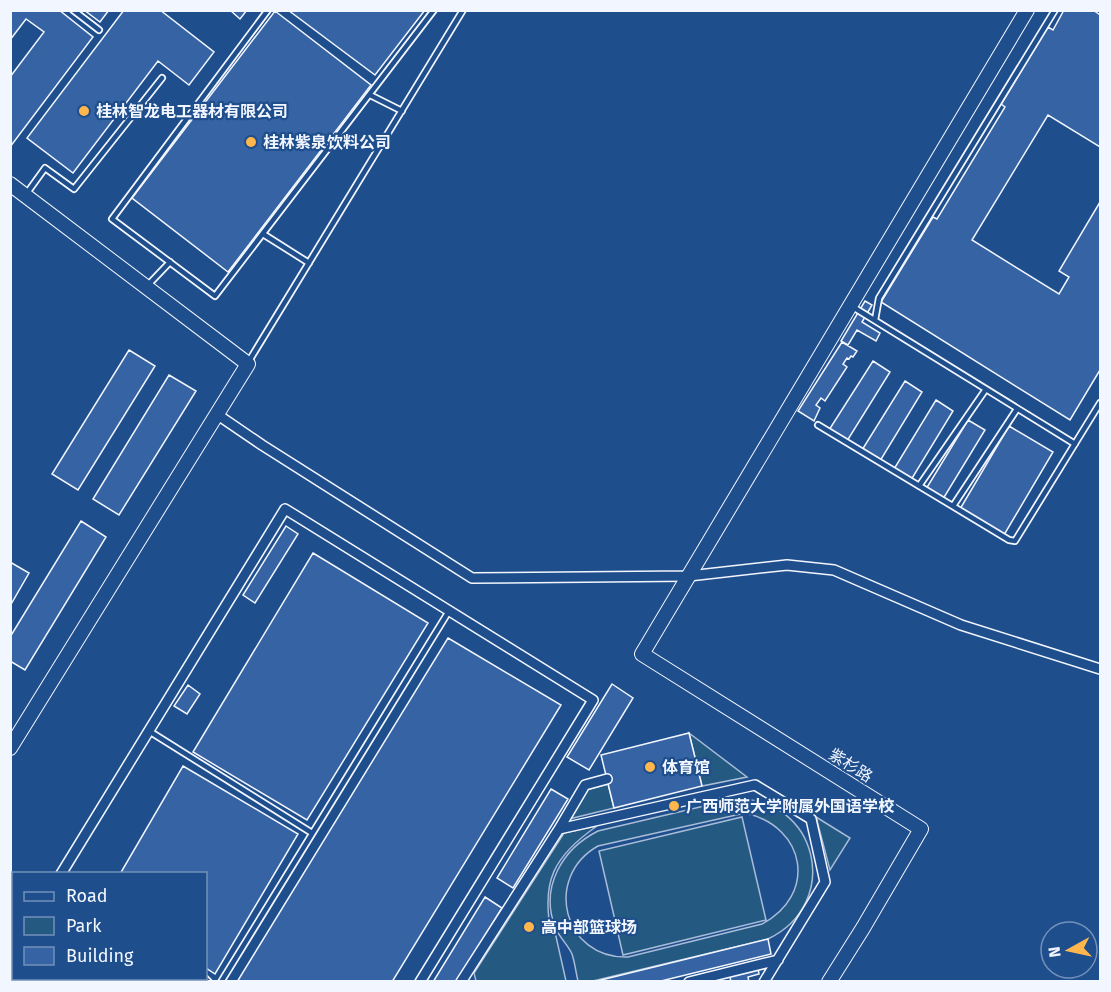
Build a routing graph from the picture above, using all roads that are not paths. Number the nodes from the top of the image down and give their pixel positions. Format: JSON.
{"nodes":[{"id":1,"x":73,"y":10,"type":"edge"},
{"id":2,"x":268,"y":10,"type":"edge"},
{"id":3,"x":434,"y":10,"type":"edge"},
{"id":4,"x":463,"y":10,"type":"edge"},
{"id":5,"x":1027,"y":10,"type":"edge"},
{"id":6,"x":1055,"y":10,"type":"edge"},
{"id":7,"x":99,"y":30,"type":"dead end"},
{"id":8,"x":162,"y":78,"type":"dead end"},
{"id":9,"x":370,"y":95,"type":"junction"},
{"id":10,"x":402,"y":111,"type":"junction"},
{"id":11,"x":10,"y":184,"type":"edge"},
{"id":12,"x":25,"y":196,"type":"junction"},
{"id":13,"x":263,"y":234,"type":"junction"},
{"id":14,"x":170,"y":262,"type":"junction"},
{"id":15,"x":309,"y":263,"type":"junction"},
{"id":16,"x":146,"y":287,"type":"junction"},
{"id":17,"x":851,"y":305,"type":"junction"},
{"id":18,"x":875,"y":320,"type":"junction"},
{"id":19,"x":248,"y":364,"type":"junction"},
{"id":20,"x":986,"y":389,"type":"junction"},
{"id":21,"x":1101,"y":404,"type":"edge"},
{"id":22,"x":1017,"y":409,"type":"junction"},
{"id":23,"x":218,"y":415,"type":"junction"},
{"id":24,"x":818,"y":425,"type":"dead end"},
{"id":25,"x":1075,"y":444,"type":"junction"},
{"id":26,"x":919,"y":486,"type":"junction"},
{"id":27,"x":952,"y":506,"type":"junction"},
{"id":28,"x":689,"y":576,"type":"junction"},
{"id":29,"x":449,"y":611,"type":"junction"},
{"id":30,"x":1101,"y":669,"type":"edge"},
{"id":31,"x":148,"y":731,"type":"junction"},
{"id":32,"x":10,"y":748,"type":"edge"},
{"id":33,"x":607,"y":779,"type":"dead end"},
{"id":34,"x":559,"y":829,"type":"junction"},
{"id":35,"x":312,"y":833,"type":"junction"},
{"id":36,"x":62,"y":872,"type":"edge"},
{"id":37,"x":778,"y":960,"type":"junction"},
{"id":38,"x":718,"y":978,"type":"edge"},
{"id":39,"x":221,"y":981,"type":"edge"},
{"id":40,"x":420,"y":981,"type":"edge"},
{"id":41,"x":461,"y":981,"type":"edge"},
{"id":42,"x":688,"y":981,"type":"edge"},
{"id":43,"x":764,"y":981,"type":"edge"},
{"id":44,"x":829,"y":981,"type":"edge"}],
"edges":[{"from":1,"to":7,"type":"lane"},
{"from":2,"to":14,"type":"lane"},
{"from":3,"to":9,"type":"lane"},
{"from":4,"to":10,"type":"lane"},
{"from":5,"to":17,"type":"main road"},
{"from":6,"to":18,"type":"lane"},
{"from":8,"to":12,"type":"lane"},
{"from":9,"to":10,"type":"lane"},
{"from":9,"to":13,"type":"lane"},
{"from":10,"to":15,"type":"lane"},
{"from":11,"to":12,"type":"main road"},
{"from":12,"to":16,"type":"main road"},
{"from":13,"to":14,"type":"lane"},
{"from":13,"to":15,"type":"lane"},
{"from":14,"to":16,"type":"lane"},
{"from":15,"to":19,"type":"lane"},
{"from":16,"to":19,"type":"main road"},
{"from":17,"to":18,"type":"lane"},
{"from":17,"to":28,"type":"main road"},
{"from":18,"to":20,"type":"lane"},
{"from":19,"to":23,"type":"main road"},
{"from":20,"to":22,"type":"lane"},
{"from":20,"to":26,"type":"lane"},
{"from":21,"to":25,"type":"lane"},
{"from":22,"to":25,"type":"lane"},
{"from":22,"to":27,"type":"lane"},
{"from":23,"to":28,"type":"street"},
{"from":23,"to":32,"type":"main road"},
{"from":24,"to":26,"type":"lane"},
{"from":25,"to":27,"type":"lane"},
{"from":26,"to":27,"type":"lane"},
{"from":28,"to":30,"type":"street"},
{"from":28,"to":44,"type":"main road","name":"紫杉路"},
{"from":29,"to":31,"type":"street"},
{"from":29,"to":35,"type":"lane"},
{"from":29,"to":40,"type":"street"},
{"from":31,"to":35,"type":"lane"},
{"from":31,"to":36,"type":"street"},
{"from":33,"to":34,"type":"street"},
{"from":34,"to":37,"type":"street"},
{"from":34,"to":41,"type":"street"},
{"from":35,"to":39,"type":"lane"},
{"from":37,"to":38,"type":"street"},
{"from":37,"to":43,"type":"street"},
{"from":38,"to":42,"type":"street"}]}
